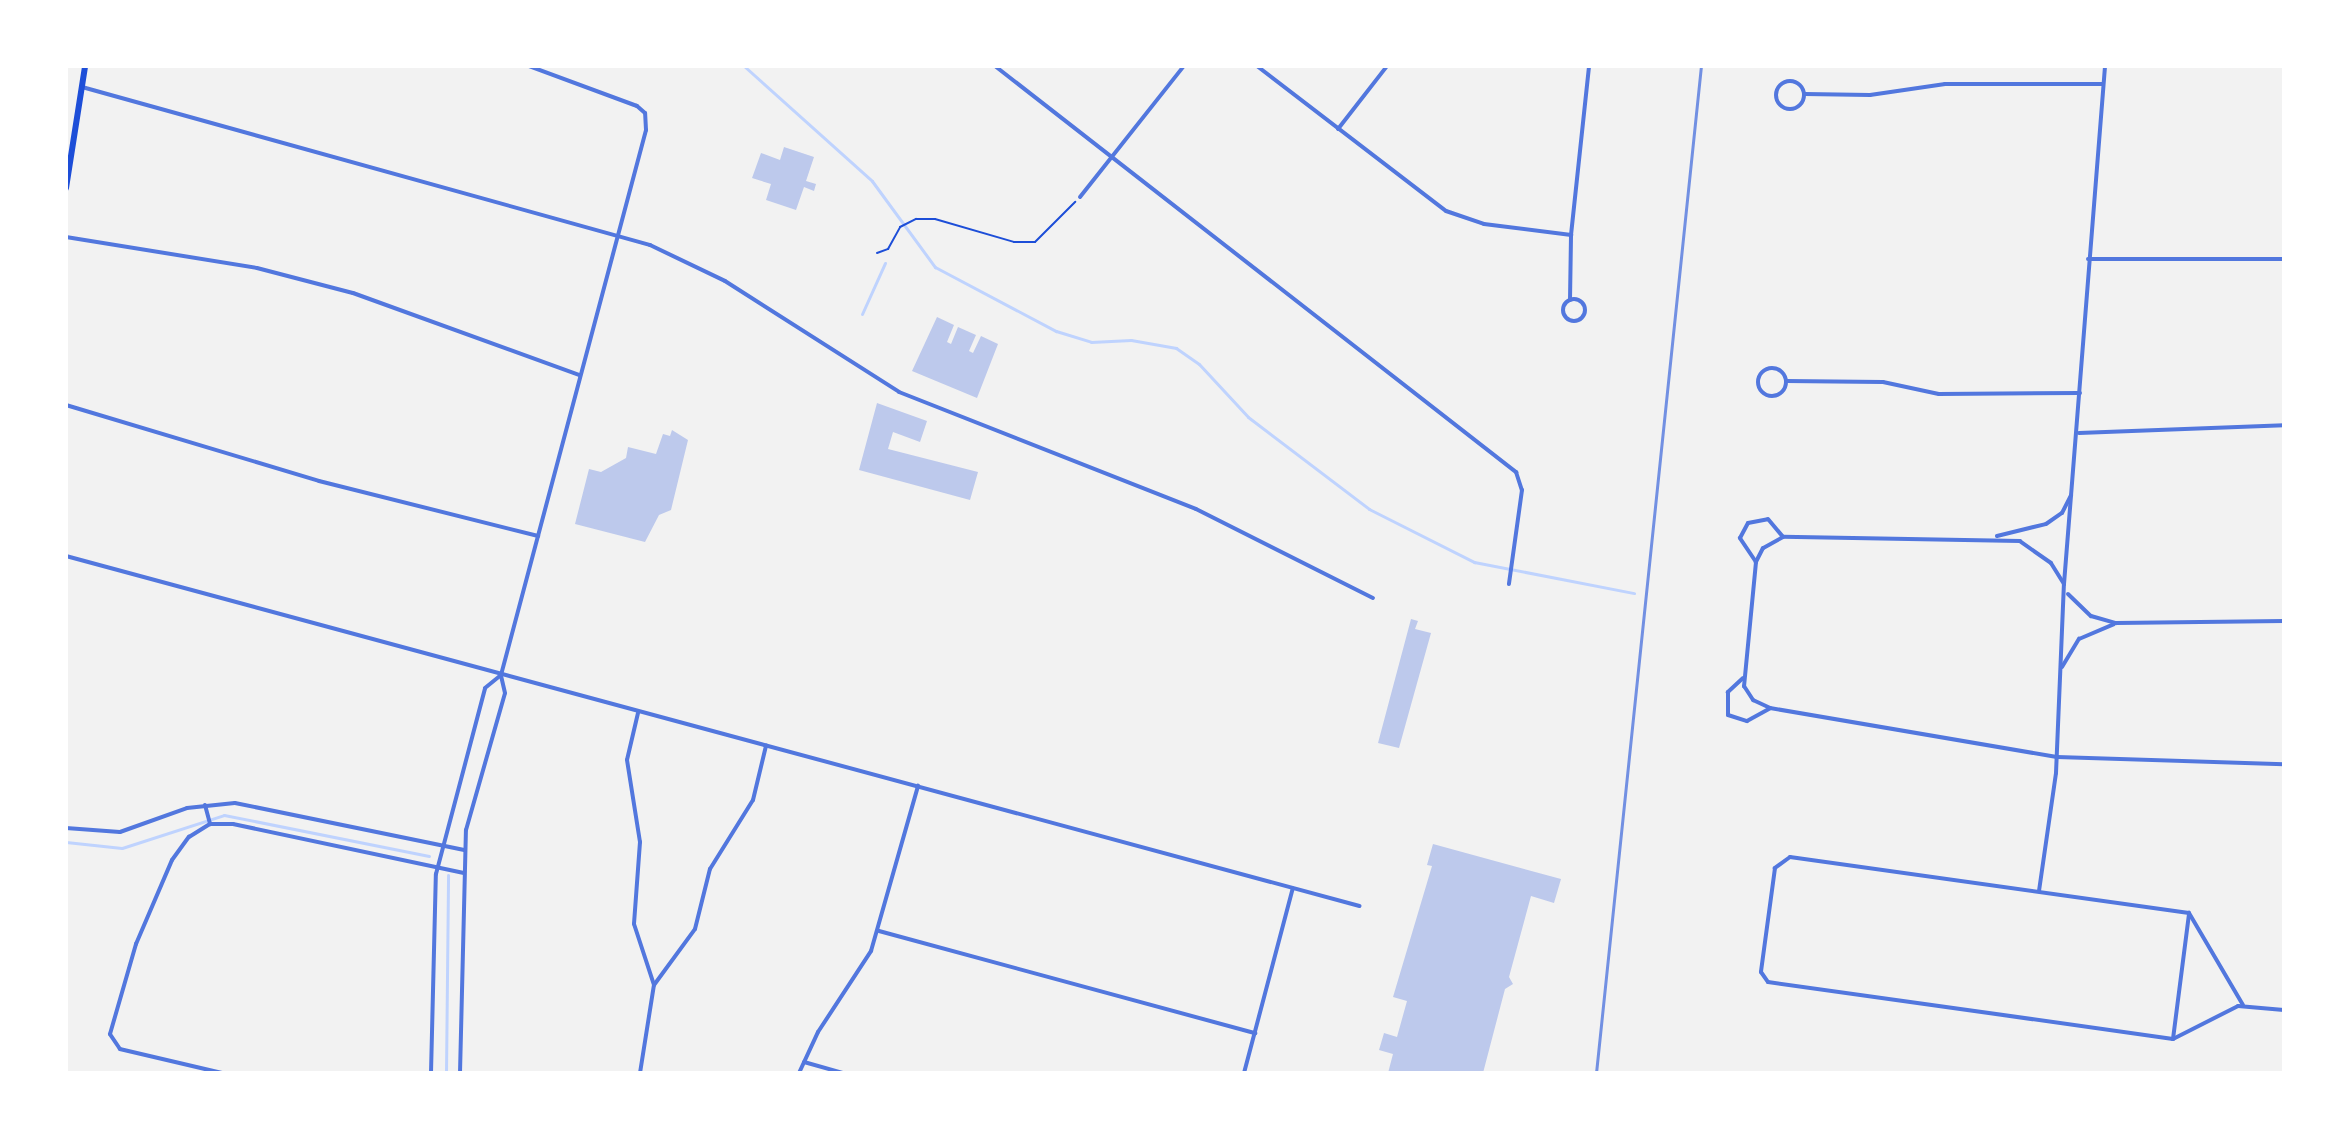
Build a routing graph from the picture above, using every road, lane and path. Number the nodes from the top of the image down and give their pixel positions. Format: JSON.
{"nodes":[{"id":1,"x":85,"y":66,"type":"edge"},
{"id":2,"x":529,"y":66,"type":"edge"},
{"id":3,"x":995,"y":66,"type":"edge"},
{"id":4,"x":1184,"y":66,"type":"edge"},
{"id":5,"x":1257,"y":66,"type":"edge"},
{"id":6,"x":1387,"y":66,"type":"edge"},
{"id":7,"x":1589,"y":66,"type":"edge"},
{"id":8,"x":2105,"y":66,"type":"edge"},
{"id":9,"x":2103,"y":84,"type":"junction"},
{"id":10,"x":82,"y":87,"type":"junction"},
{"id":11,"x":1805,"y":94,"type":"junction"},
{"id":12,"x":1338,"y":129,"type":"junction"},
{"id":13,"x":1113,"y":158,"type":"junction"},
{"id":14,"x":66,"y":188,"type":"edge"},
{"id":15,"x":1080,"y":197,"type":"joint"},
{"id":16,"x":618,"y":233,"type":"junction"},
{"id":17,"x":1571,"y":235,"type":"junction"},
{"id":18,"x":66,"y":237,"type":"edge"},
{"id":19,"x":877,"y":253,"type":"dead end"},
{"id":20,"x":2088,"y":259,"type":"junction"},
{"id":21,"x":2284,"y":259,"type":"edge"},
{"id":22,"x":1570,"y":300,"type":"junction"},
{"id":23,"x":580,"y":375,"type":"junction"},
{"id":24,"x":1786,"y":381,"type":"junction"},
{"id":25,"x":2080,"y":393,"type":"junction"},
{"id":26,"x":66,"y":405,"type":"edge"},
{"id":27,"x":2284,"y":425,"type":"edge"},
{"id":28,"x":2078,"y":433,"type":"junction"},
{"id":29,"x":2074,"y":490,"type":"junction"},
{"id":30,"x":538,"y":536,"type":"junction"},
{"id":31,"x":1783,"y":537,"type":"junction"},
{"id":32,"x":1982,"y":537,"type":"junction"},
{"id":33,"x":66,"y":556,"type":"edge"},
{"id":34,"x":1756,"y":562,"type":"junction"},
{"id":35,"x":1509,"y":584,"type":"dead end"},
{"id":36,"x":2064,"y":584,"type":"junction"},
{"id":37,"x":2067,"y":592,"type":"junction"},
{"id":38,"x":1373,"y":598,"type":"dead end"},
{"id":39,"x":2284,"y":621,"type":"edge"},
{"id":40,"x":2116,"y":623,"type":"junction"},
{"id":41,"x":2060,"y":673,"type":"junction"},
{"id":42,"x":501,"y":675,"type":"junction"},
{"id":43,"x":1743,"y":678,"type":"junction"},
{"id":44,"x":1770,"y":708,"type":"junction"},
{"id":45,"x":638,"y":713,"type":"junction"},
{"id":46,"x":766,"y":746,"type":"junction"},
{"id":47,"x":2057,"y":757,"type":"junction"},
{"id":48,"x":2284,"y":764,"type":"edge"},
{"id":49,"x":918,"y":786,"type":"junction"},
{"id":50,"x":205,"y":805,"type":"junction"},
{"id":51,"x":210,"y":824,"type":"junction"},
{"id":52,"x":66,"y":828,"type":"edge"},
{"id":53,"x":443,"y":845,"type":"junction"},
{"id":54,"x":464,"y":850,"type":"junction"},
{"id":55,"x":437,"y":868,"type":"junction"},
{"id":56,"x":464,"y":873,"type":"junction"},
{"id":57,"x":1293,"y":888,"type":"junction"},
{"id":58,"x":2039,"y":891,"type":"junction"},
{"id":59,"x":1360,"y":906,"type":"dead end"},
{"id":60,"x":2189,"y":913,"type":"junction"},
{"id":61,"x":879,"y":931,"type":"junction"},
{"id":62,"x":654,"y":985,"type":"junction"},
{"id":63,"x":2243,"y":1005,"type":"junction"},
{"id":64,"x":2284,"y":1010,"type":"edge"},
{"id":65,"x":1255,"y":1033,"type":"junction"},
{"id":66,"x":2173,"y":1039,"type":"junction"},
{"id":67,"x":804,"y":1062,"type":"junction"},
{"id":68,"x":222,"y":1073,"type":"edge"},
{"id":69,"x":431,"y":1073,"type":"edge"},
{"id":70,"x":460,"y":1073,"type":"edge"},
{"id":71,"x":640,"y":1073,"type":"edge"},
{"id":72,"x":799,"y":1073,"type":"edge"},
{"id":73,"x":843,"y":1073,"type":"edge"},
{"id":74,"x":1244,"y":1073,"type":"edge"}],
"edges":[{"from":1,"to":10,"type":"main road"},
{"from":2,"to":16,"type":"street"},
{"from":3,"to":13,"type":"street"},
{"from":4,"to":13,"type":"street"},
{"from":5,"to":12,"type":"street"},
{"from":6,"to":12,"type":"street"},
{"from":7,"to":17,"type":"street"},
{"from":8,"to":9,"type":"street"},
{"from":9,"to":11,"type":"street"},
{"from":9,"to":20,"type":"street"},
{"from":10,"to":14,"type":"main road"},
{"from":10,"to":16,"type":"street"},
{"from":11,"to":11,"type":"street"},
{"from":12,"to":17,"type":"street"},
{"from":13,"to":15,"type":"street"},
{"from":13,"to":35,"type":"street"},
{"from":15,"to":19,"type":"path"},
{"from":16,"to":23,"type":"street"},
{"from":16,"to":38,"type":"street"},
{"from":17,"to":22,"type":"street"},
{"from":18,"to":23,"type":"street"},
{"from":20,"to":21,"type":"street"},
{"from":20,"to":25,"type":"street"},
{"from":22,"to":22,"type":"street"},
{"from":23,"to":30,"type":"street"},
{"from":24,"to":24,"type":"street"},
{"from":24,"to":25,"type":"street"},
{"from":25,"to":28,"type":"street"},
{"from":26,"to":30,"type":"street"},
{"from":27,"to":28,"type":"street"},
{"from":28,"to":29,"type":"street"},
{"from":29,"to":32,"type":"street"},
{"from":29,"to":36,"type":"street"},
{"from":30,"to":42,"type":"street"},
{"from":31,"to":32,"type":"street"},
{"from":31,"to":34,"type":"street"},
{"from":31,"to":34,"type":"street"},
{"from":32,"to":36,"type":"street"},
{"from":33,"to":42,"type":"street"},
{"from":34,"to":43,"type":"street"},
{"from":36,"to":37,"type":"street"},
{"from":37,"to":40,"type":"street"},
{"from":37,"to":41,"type":"street"},
{"from":39,"to":40,"type":"street"},
{"from":40,"to":41,"type":"street"},
{"from":41,"to":47,"type":"street"},
{"from":42,"to":45,"type":"street"},
{"from":42,"to":53,"type":"street"},
{"from":42,"to":54,"type":"street"},
{"from":43,"to":44,"type":"street"},
{"from":43,"to":44,"type":"street"},
{"from":44,"to":47,"type":"street"},
{"from":45,"to":46,"type":"street"},
{"from":45,"to":62,"type":"street"},
{"from":46,"to":49,"type":"street"},
{"from":46,"to":62,"type":"street"},
{"from":47,"to":48,"type":"street"},
{"from":47,"to":58,"type":"street"},
{"from":49,"to":57,"type":"street"},
{"from":49,"to":61,"type":"street"},
{"from":50,"to":51,"type":"street"},
{"from":50,"to":52,"type":"street"},
{"from":50,"to":53,"type":"street"},
{"from":51,"to":55,"type":"street"},
{"from":51,"to":68,"type":"street"},
{"from":53,"to":54,"type":"street"},
{"from":53,"to":55,"type":"street"},
{"from":54,"to":56,"type":"street"},
{"from":55,"to":56,"type":"street"},
{"from":55,"to":69,"type":"street"},
{"from":56,"to":70,"type":"street"},
{"from":57,"to":59,"type":"street"},
{"from":57,"to":65,"type":"street"},
{"from":58,"to":60,"type":"street"},
{"from":58,"to":66,"type":"street"},
{"from":60,"to":63,"type":"street"},
{"from":60,"to":66,"type":"street"},
{"from":61,"to":65,"type":"street"},
{"from":61,"to":67,"type":"street"},
{"from":62,"to":71,"type":"street"},
{"from":63,"to":64,"type":"street"},
{"from":63,"to":66,"type":"street"},
{"from":65,"to":74,"type":"street"},
{"from":67,"to":72,"type":"street"},
{"from":67,"to":73,"type":"street"}]}
